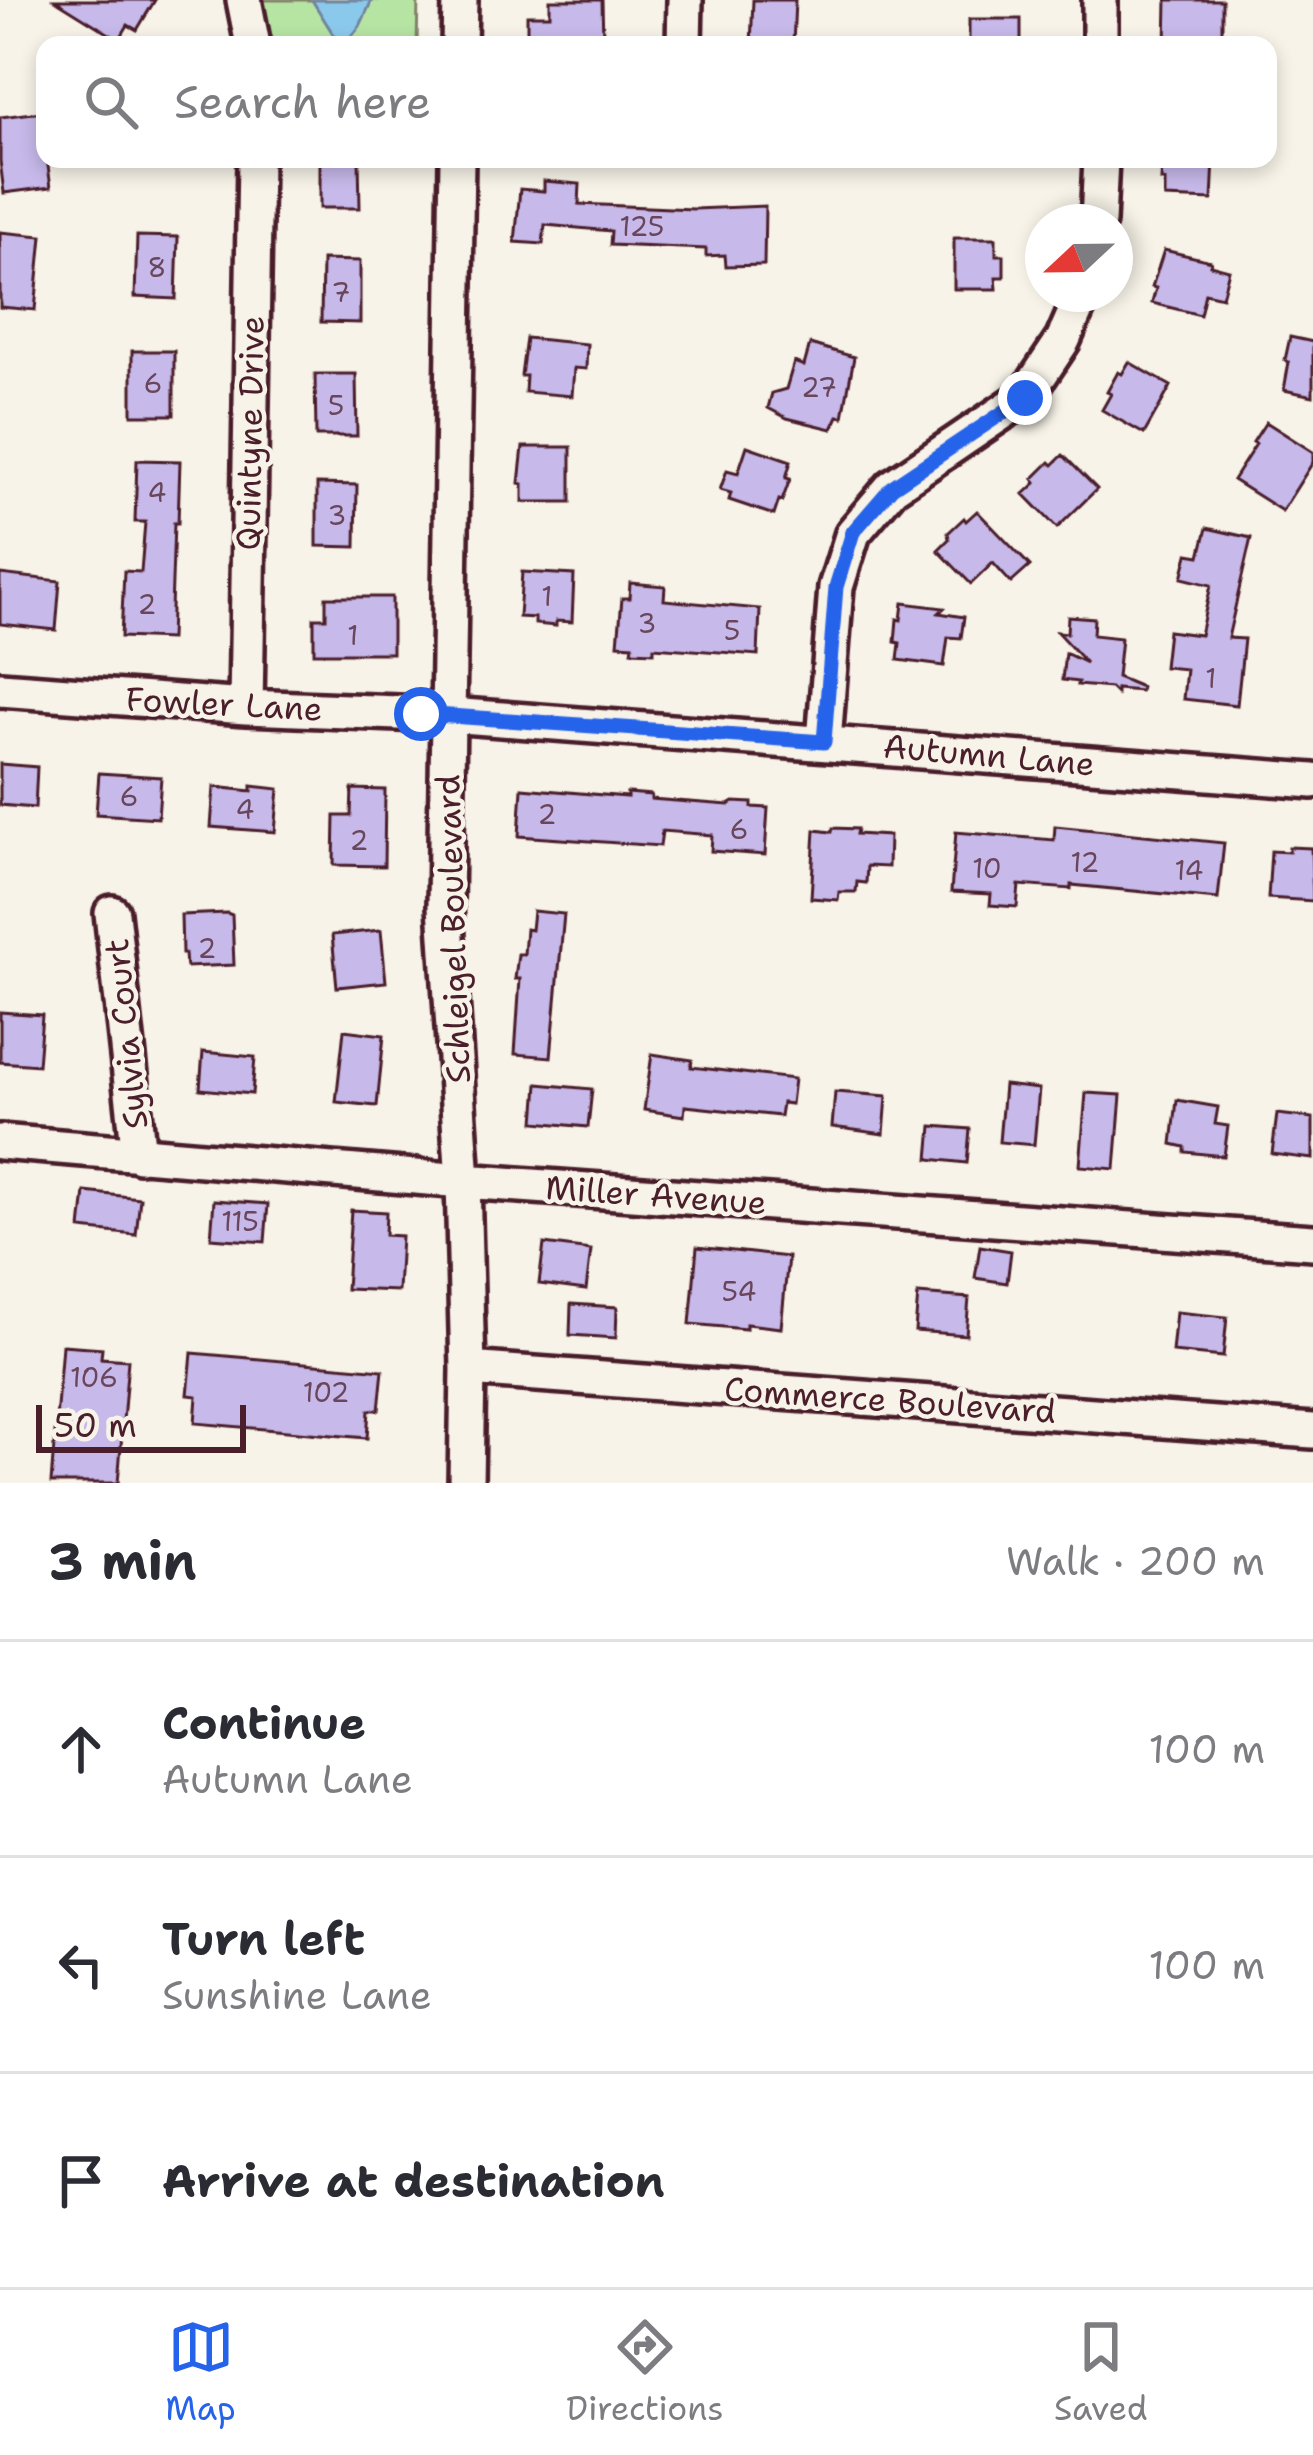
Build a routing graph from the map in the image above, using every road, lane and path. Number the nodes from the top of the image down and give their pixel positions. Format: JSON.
{"nodes":[{"id":1,"x":244,"y":0,"type":"edge"},
{"id":2,"x":460,"y":0,"type":"edge"},
{"id":3,"x":685,"y":0,"type":"edge"},
{"id":4,"x":1100,"y":0,"type":"edge"},
{"id":5,"x":251,"y":36,"type":"edge"},
{"id":6,"x":459,"y":36,"type":"edge"},
{"id":7,"x":684,"y":36,"type":"edge"},
{"id":8,"x":1100,"y":36,"type":"edge"},
{"id":9,"x":255,"y":168,"type":"edge"},
{"id":10,"x":458,"y":168,"type":"edge"},
{"id":11,"x":1101,"y":168,"type":"edge"},
{"id":12,"x":1100,"y":204,"type":"edge"},
{"id":13,"x":1075,"y":312,"type":"edge"},
{"id":14,"x":0,"y":689,"type":"edge"},
{"id":15,"x":245,"y":707,"type":"junction"},
{"id":16,"x":449,"y":715,"type":"junction"},
{"id":17,"x":824,"y":742,"type":"junction"},
{"id":18,"x":1313,"y":781,"type":"edge"},
{"id":19,"x":112,"y":913,"type":"dead end"},
{"id":20,"x":0,"y":1142,"type":"edge"},
{"id":21,"x":139,"y":1155,"type":"junction"},
{"id":22,"x":463,"y":1180,"type":"junction"},
{"id":23,"x":1313,"y":1242,"type":"edge"},
{"id":24,"x":468,"y":1369,"type":"junction"},
{"id":25,"x":1313,"y":1431,"type":"edge"},
{"id":26,"x":466,"y":1483,"type":"edge"}],
"edges":[{"from":1,"to":5,"type":"street"},
{"from":2,"to":6,"type":"street"},
{"from":3,"to":7,"type":"street"},
{"from":4,"to":8,"type":"street"},
{"from":9,"to":15,"type":"street","name":"Quintyne Drive"},
{"from":10,"to":16,"type":"street","name":"Schleigel Boulevard"},
{"from":11,"to":12,"type":"street"},
{"from":13,"to":17,"type":"street"},
{"from":14,"to":15,"type":"street","name":"Fowler Lane"},
{"from":15,"to":16,"type":"street","name":"Fowler Lane"},
{"from":16,"to":17,"type":"street","name":"Autumn Lane"},
{"from":16,"to":22,"type":"street","name":"Schleigel Boulevard"},
{"from":17,"to":18,"type":"street","name":"Autumn Lane"},
{"from":19,"to":21,"type":"street","name":"Sylvia Court"},
{"from":20,"to":21,"type":"street","name":"Miller Avenue"},
{"from":21,"to":22,"type":"street","name":"Miller Avenue"},
{"from":22,"to":23,"type":"street","name":"Miller Avenue"},
{"from":22,"to":24,"type":"street","name":"Schleigel Boulevard"},
{"from":24,"to":25,"type":"street","name":"Commerce Boulevard"},
{"from":24,"to":26,"type":"street","name":"Schleigel Boulevard"}]}
